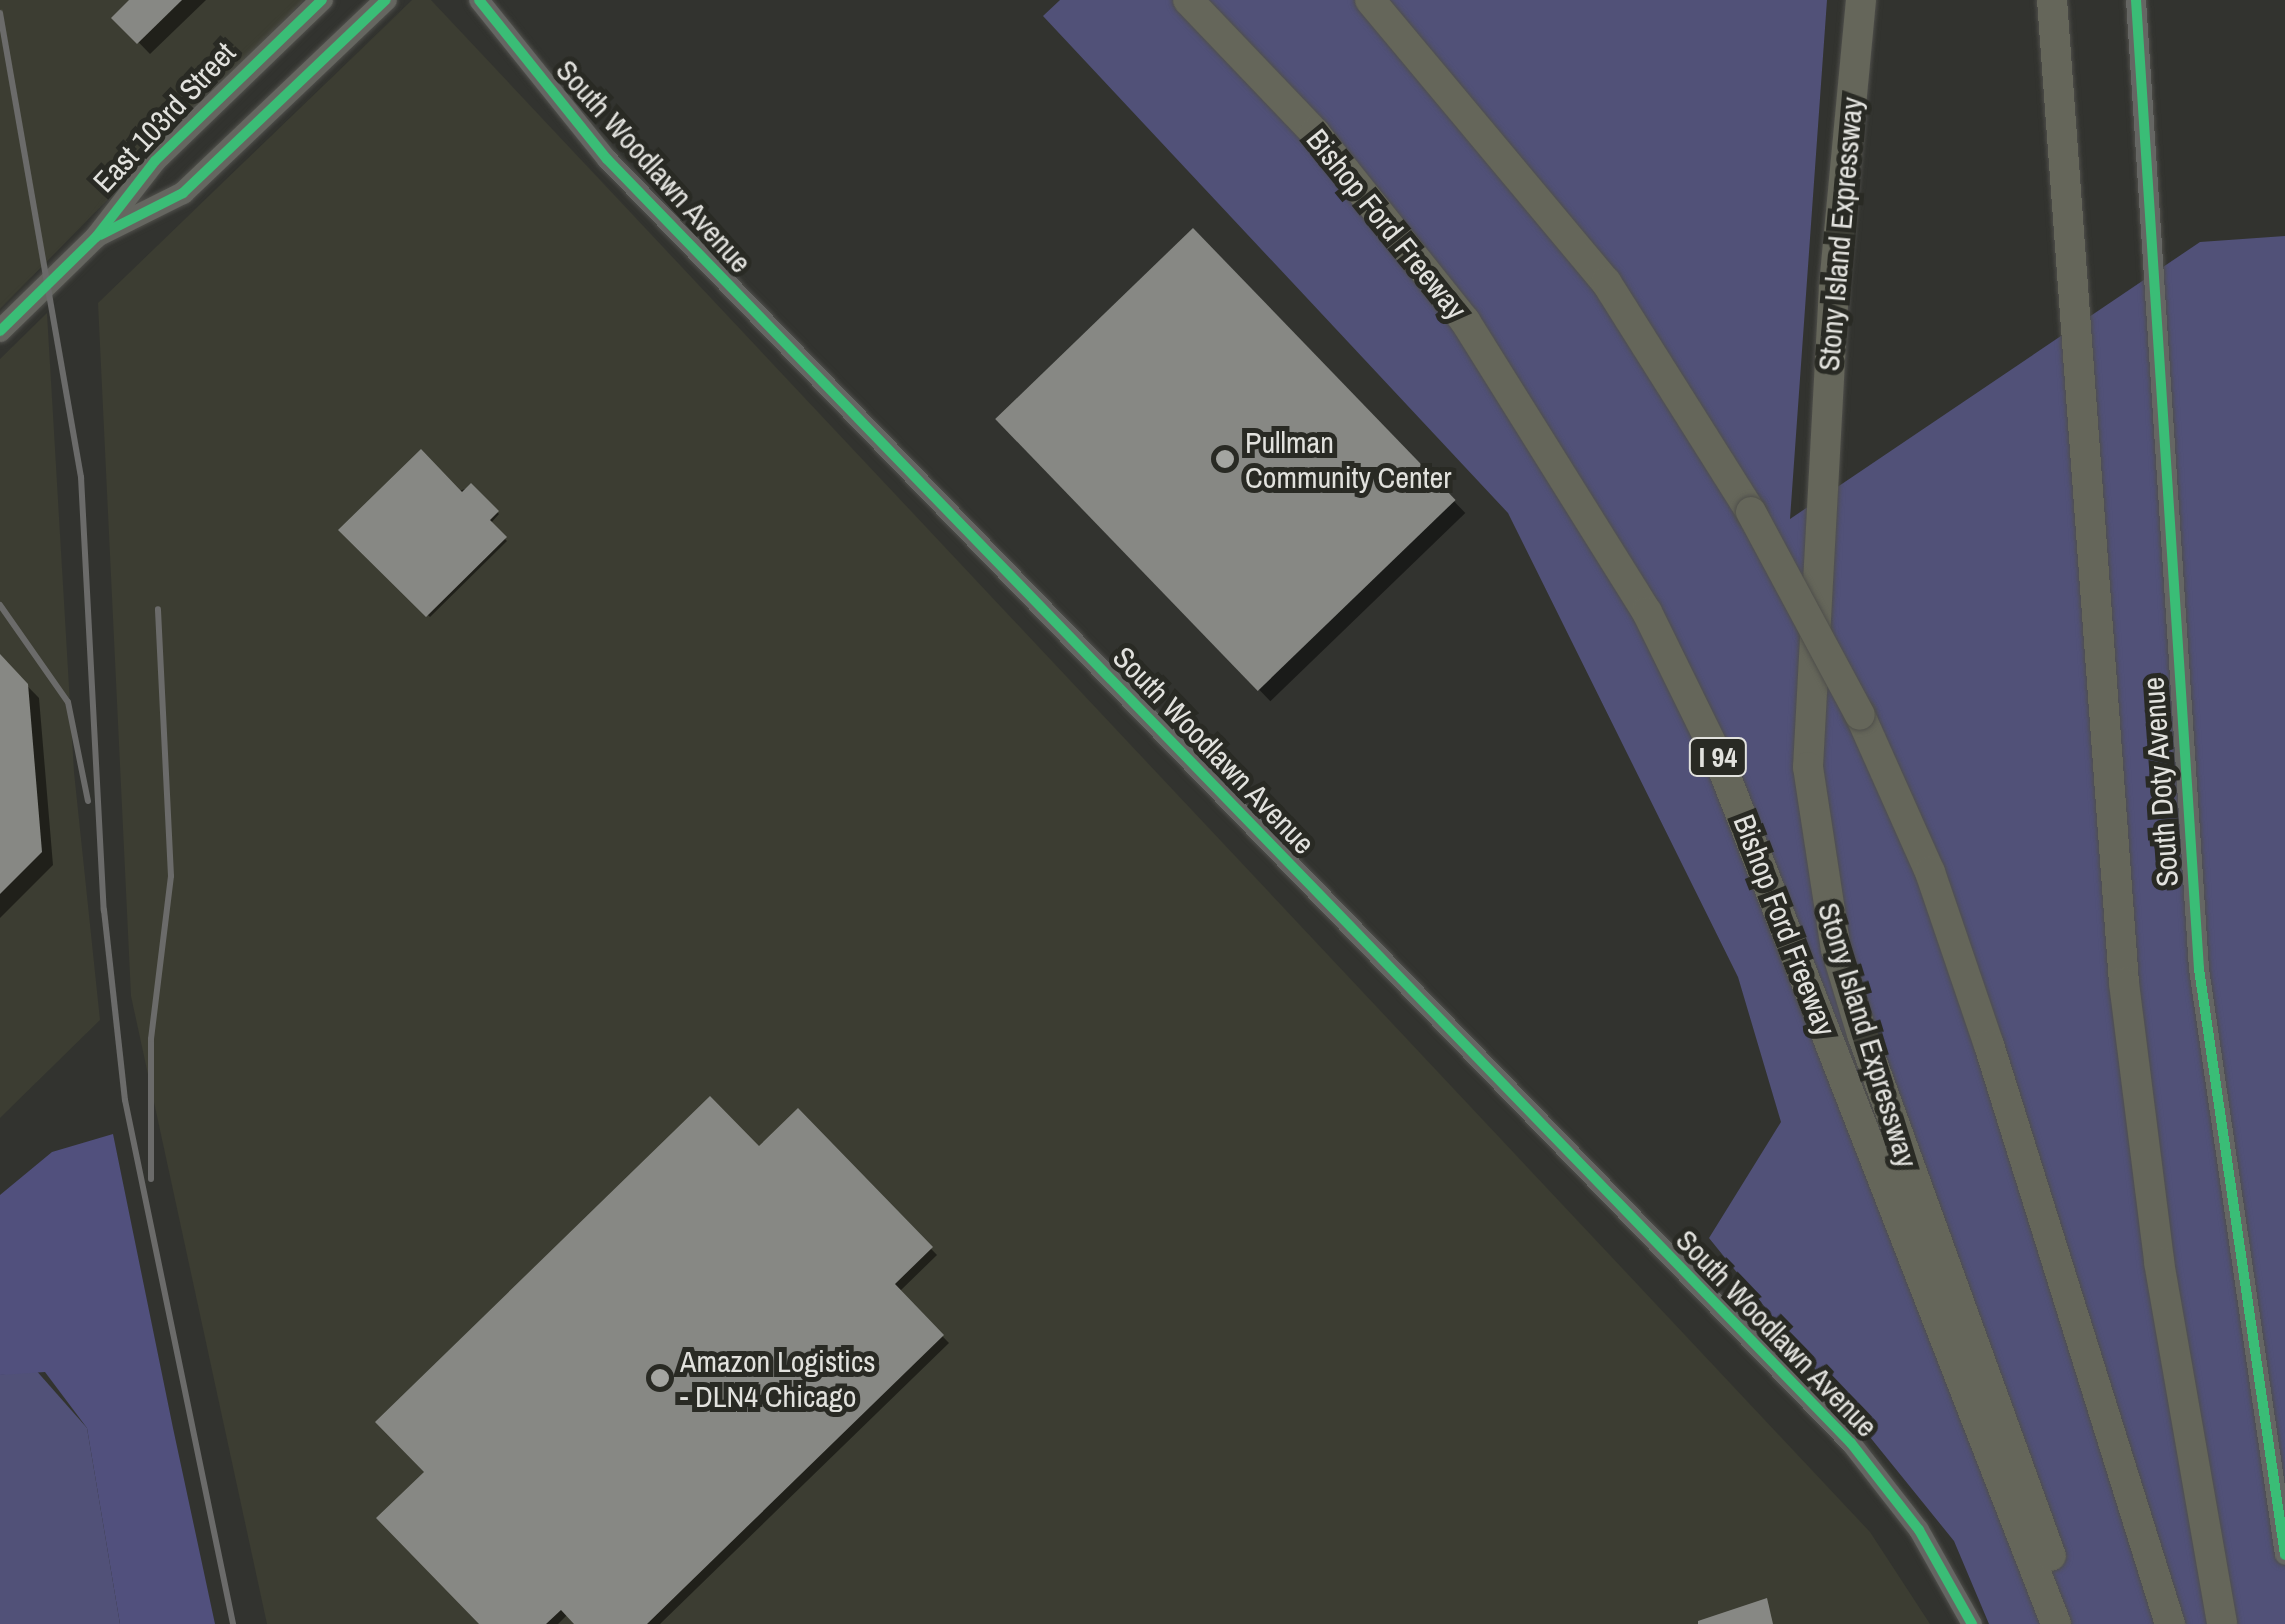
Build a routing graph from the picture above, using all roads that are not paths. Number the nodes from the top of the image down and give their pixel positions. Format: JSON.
{"nodes":[{"id":1,"x":322,"y":0,"type":"edge"},
{"id":2,"x":386,"y":0,"type":"edge"},
{"id":3,"x":479,"y":0,"type":"edge"},
{"id":4,"x":1188,"y":0,"type":"edge"},
{"id":5,"x":1370,"y":0,"type":"edge"},
{"id":6,"x":1860,"y":0,"type":"edge"},
{"id":7,"x":2052,"y":0,"type":"edge"},
{"id":8,"x":2136,"y":0,"type":"edge"},
{"id":9,"x":96,"y":237,"type":"junction"},
{"id":10,"x":0,"y":331,"type":"edge"},
{"id":11,"x":2285,"y":1555,"type":"edge"},
{"id":12,"x":1972,"y":1624,"type":"edge"},
{"id":13,"x":2056,"y":1624,"type":"edge"},
{"id":14,"x":2076,"y":1624,"type":"edge"},
{"id":15,"x":2170,"y":1624,"type":"edge"},
{"id":16,"x":2222,"y":1624,"type":"edge"}],
"edges":[{"from":1,"to":9,"type":"main road","name":"East 103rd Street"},
{"from":2,"to":9,"type":"main road","name":"East 103rd Street"},
{"from":3,"to":12,"type":"street","name":"South Woodlawn Avenue"},
{"from":4,"to":13,"type":"highway","name":"Bishop Ford Freeway","number":"I 94"},
{"from":5,"to":15,"type":"highway","bridge":true},
{"from":6,"to":14,"type":"highway","name":"Stony Island Expressway"},
{"from":7,"to":16,"type":"highway"},
{"from":8,"to":11,"type":"street","name":"South Doty Avenue"},
{"from":9,"to":10,"type":"main road","name":"East 103rd Street"}]}
